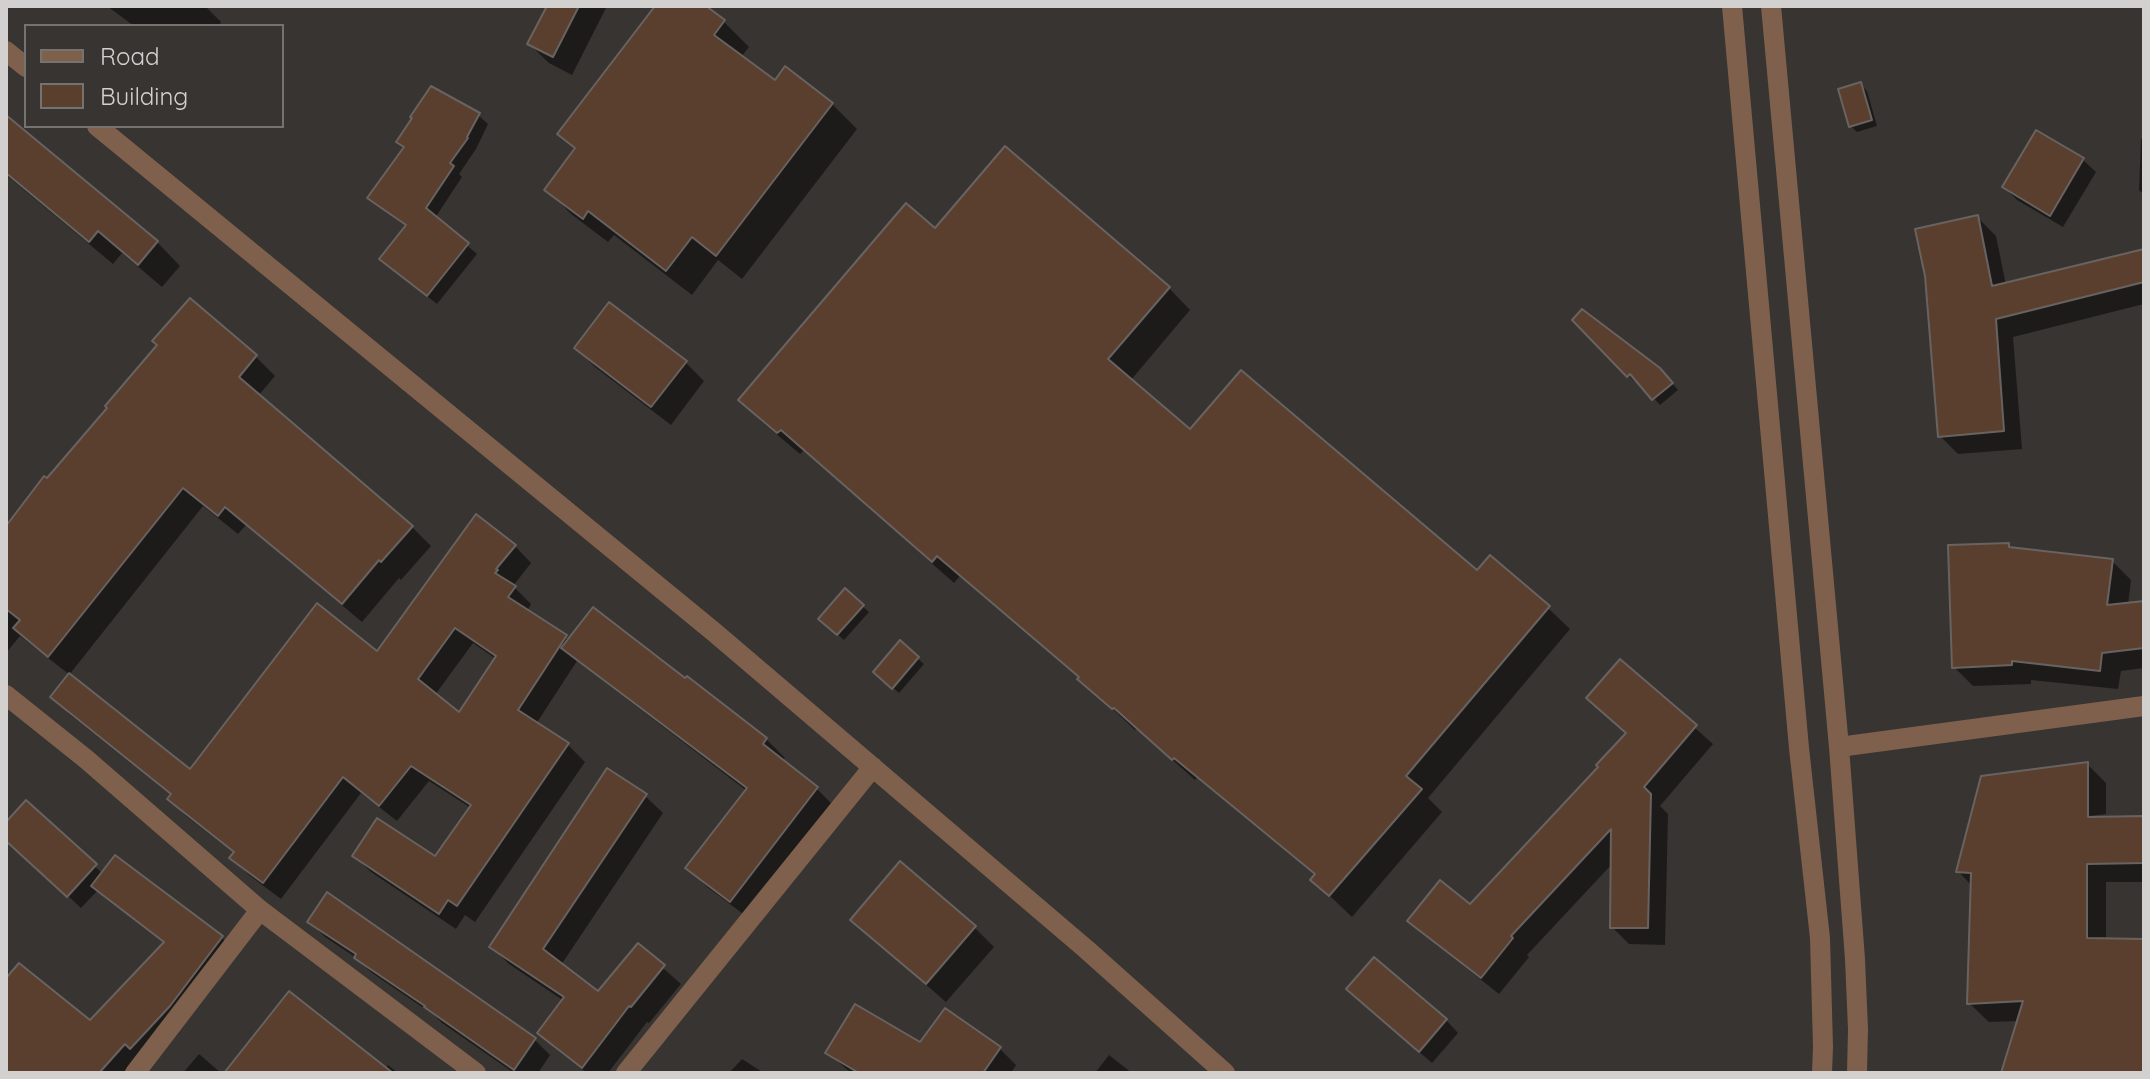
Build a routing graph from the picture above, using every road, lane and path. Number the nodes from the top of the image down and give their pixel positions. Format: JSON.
{"nodes":[{"id":1,"x":1732,"y":6,"type":"edge"},
{"id":2,"x":1771,"y":6,"type":"edge"},
{"id":3,"x":6,"y":51,"type":"edge"},
{"id":4,"x":24,"y":65,"type":"edge"},
{"id":5,"x":99,"y":128,"type":"edge"},
{"id":6,"x":6,"y":695,"type":"edge"},
{"id":7,"x":2144,"y":706,"type":"edge"},
{"id":8,"x":1839,"y":747,"type":"junction"},
{"id":9,"x":873,"y":767,"type":"junction"},
{"id":10,"x":260,"y":910,"type":"junction"},
{"id":11,"x":135,"y":1073,"type":"edge"},
{"id":12,"x":476,"y":1073,"type":"edge"},
{"id":13,"x":626,"y":1073,"type":"edge"},
{"id":14,"x":1225,"y":1073,"type":"edge"},
{"id":15,"x":1822,"y":1073,"type":"edge"},
{"id":16,"x":1857,"y":1073,"type":"edge"}],
"edges":[{"from":1,"to":15,"type":"street"},
{"from":2,"to":8,"type":"street"},
{"from":3,"to":4,"type":"street"},
{"from":5,"to":9,"type":"street"},
{"from":6,"to":10,"type":"street"},
{"from":7,"to":8,"type":"street"},
{"from":8,"to":16,"type":"street"},
{"from":9,"to":13,"type":"street"},
{"from":9,"to":14,"type":"street"},
{"from":10,"to":11,"type":"street"},
{"from":10,"to":12,"type":"street"}]}
